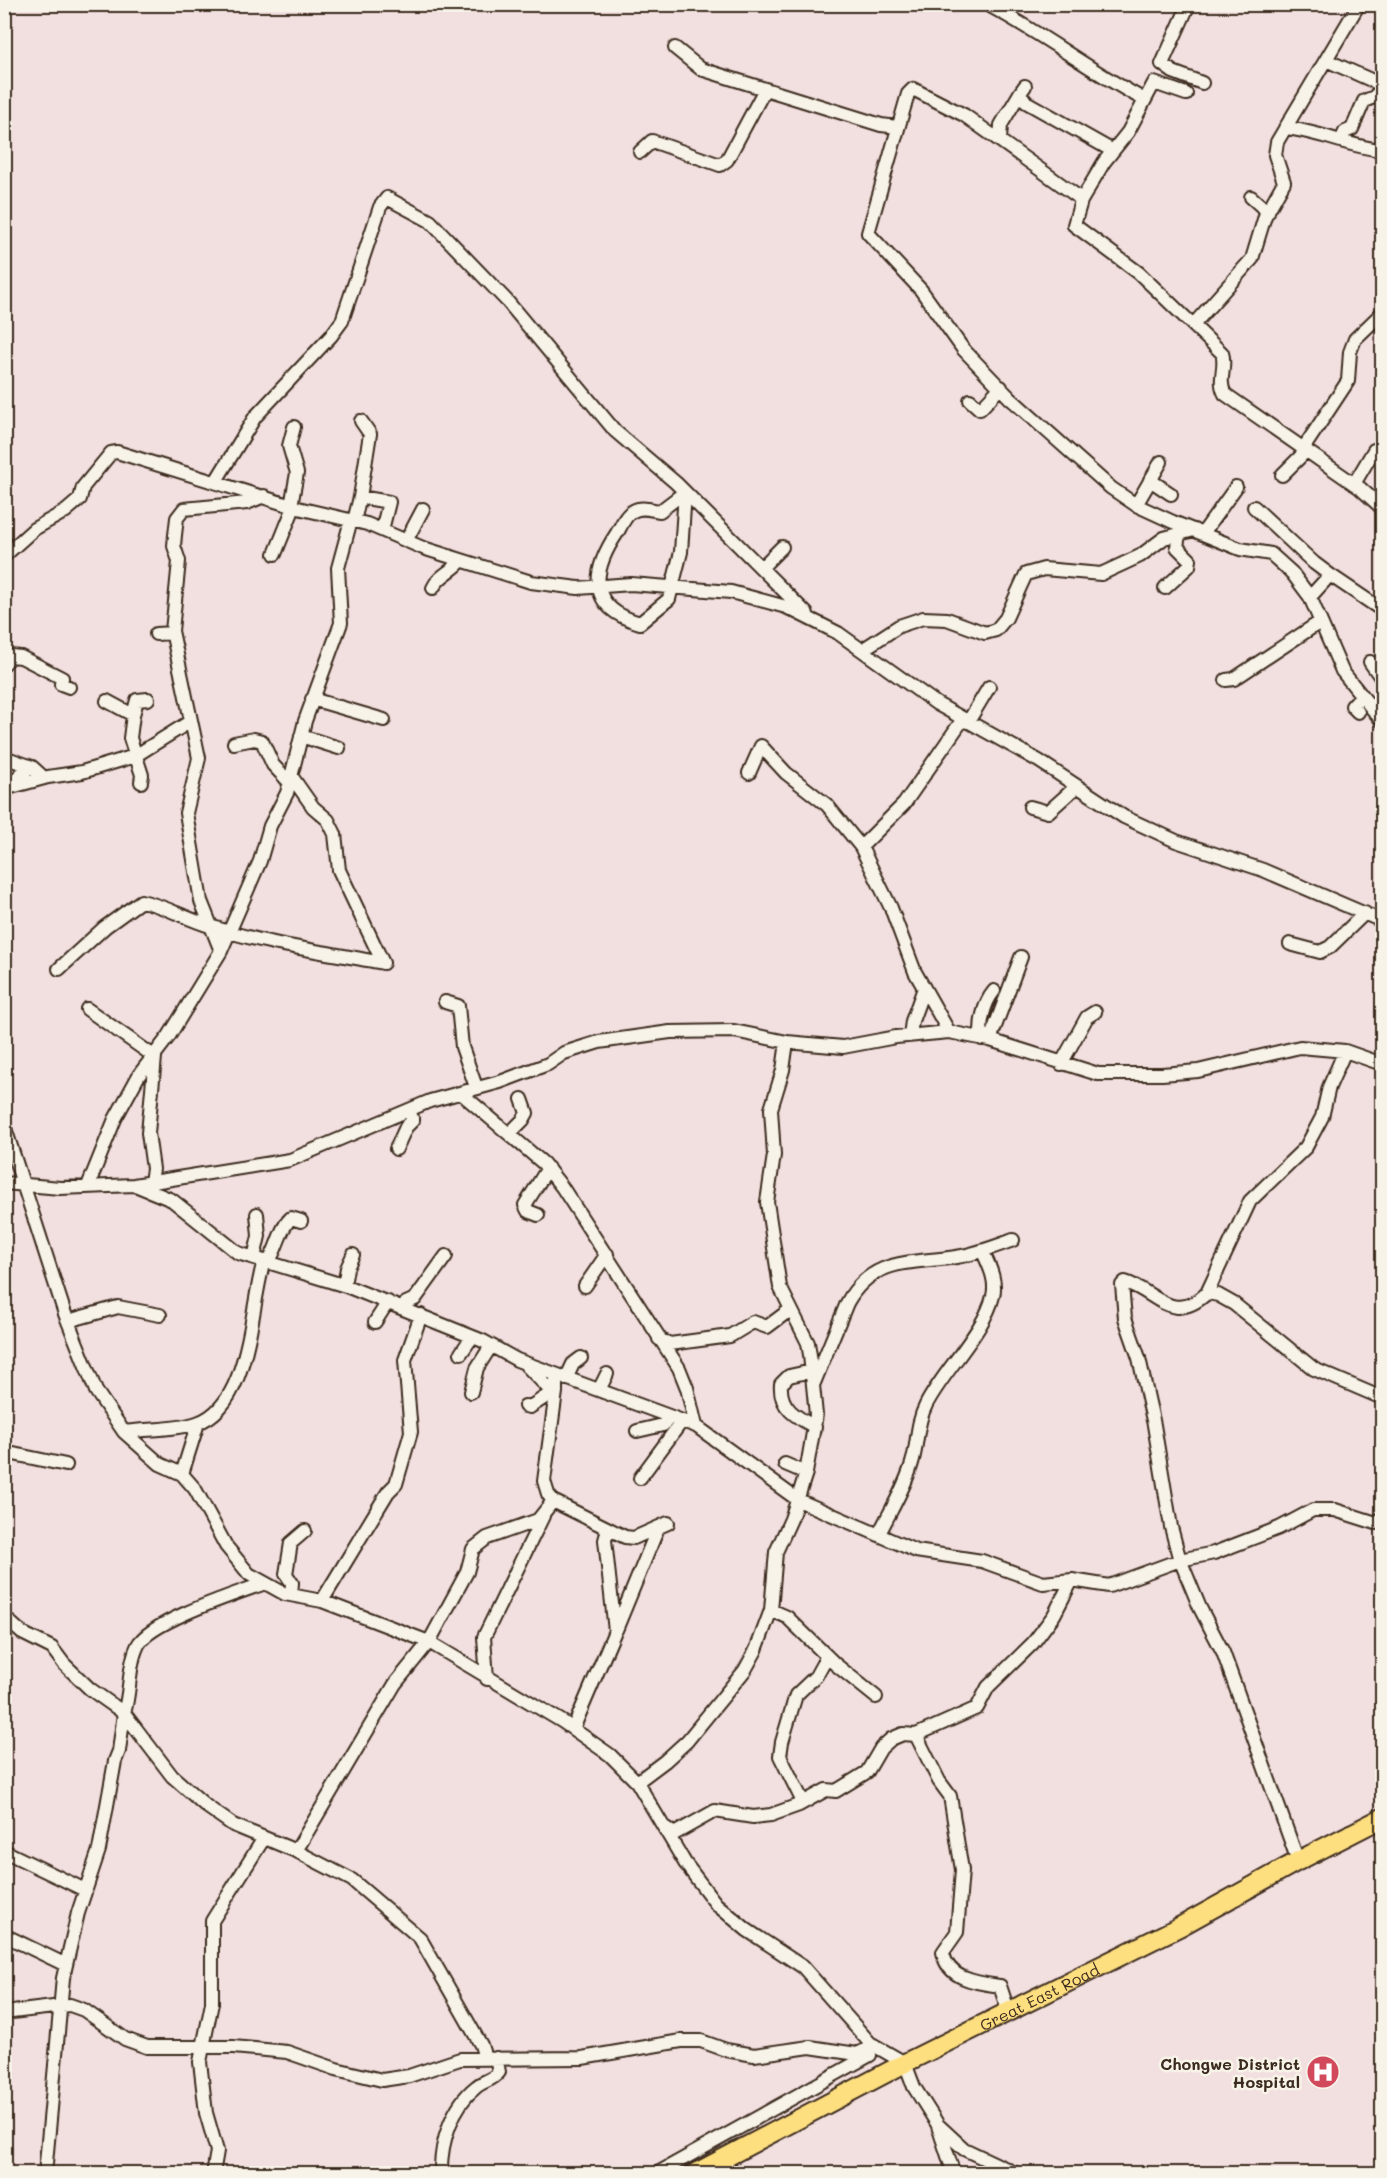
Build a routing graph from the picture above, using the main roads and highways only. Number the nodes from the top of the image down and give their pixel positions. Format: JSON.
{"nodes":[{"id":1,"x":1383,"y":1818,"type":"edge"},
{"id":2,"x":694,"y":2174,"type":"edge"}],
"edges":[{"from":1,"to":2,"type":"highway","name":"Great East Road"}]}
